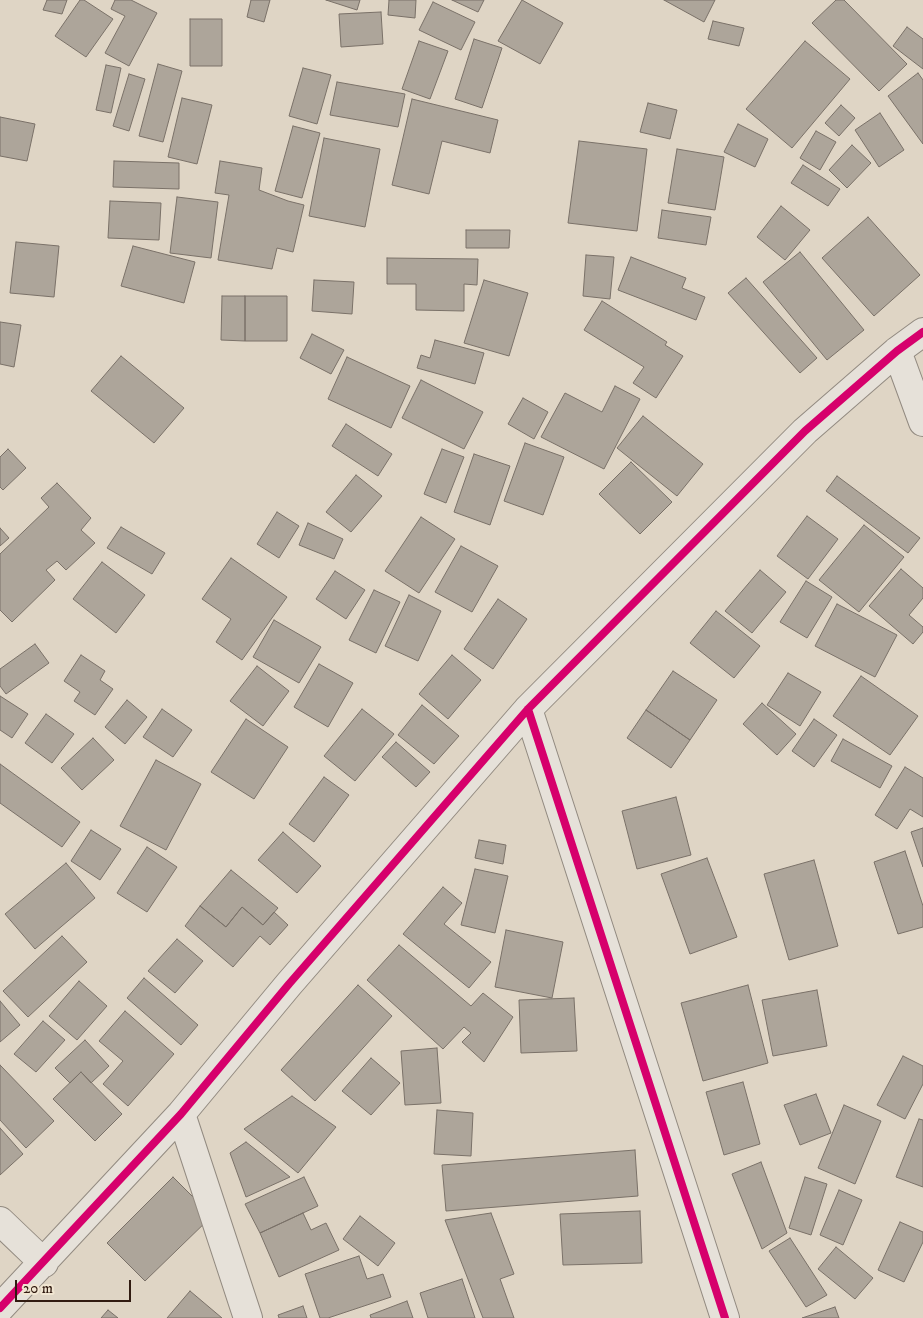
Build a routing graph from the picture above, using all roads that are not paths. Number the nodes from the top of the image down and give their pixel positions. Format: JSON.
{"nodes":[{"id":1,"x":923,"y":332,"type":"edge"},
{"id":2,"x":897,"y":351,"type":"junction"},
{"id":3,"x":923,"y":422,"type":"edge"},
{"id":4,"x":528,"y":709,"type":"junction"},
{"id":5,"x":181,"y":1114,"type":"junction"},
{"id":6,"x":0,"y":1221,"type":"edge"},
{"id":7,"x":44,"y":1263,"type":"junction"},
{"id":8,"x":0,"y":1308,"type":"edge"},
{"id":9,"x":248,"y":1318,"type":"edge"},
{"id":10,"x":725,"y":1318,"type":"edge"}],
"edges":[{"from":1,"to":2,"type":"street"},
{"from":2,"to":3,"type":"street"},
{"from":2,"to":4,"type":"street"},
{"from":4,"to":5,"type":"street"},
{"from":4,"to":10,"type":"street"},
{"from":5,"to":7,"type":"street"},
{"from":5,"to":9,"type":"street"},
{"from":6,"to":7,"type":"street"},
{"from":7,"to":8,"type":"street"}]}
